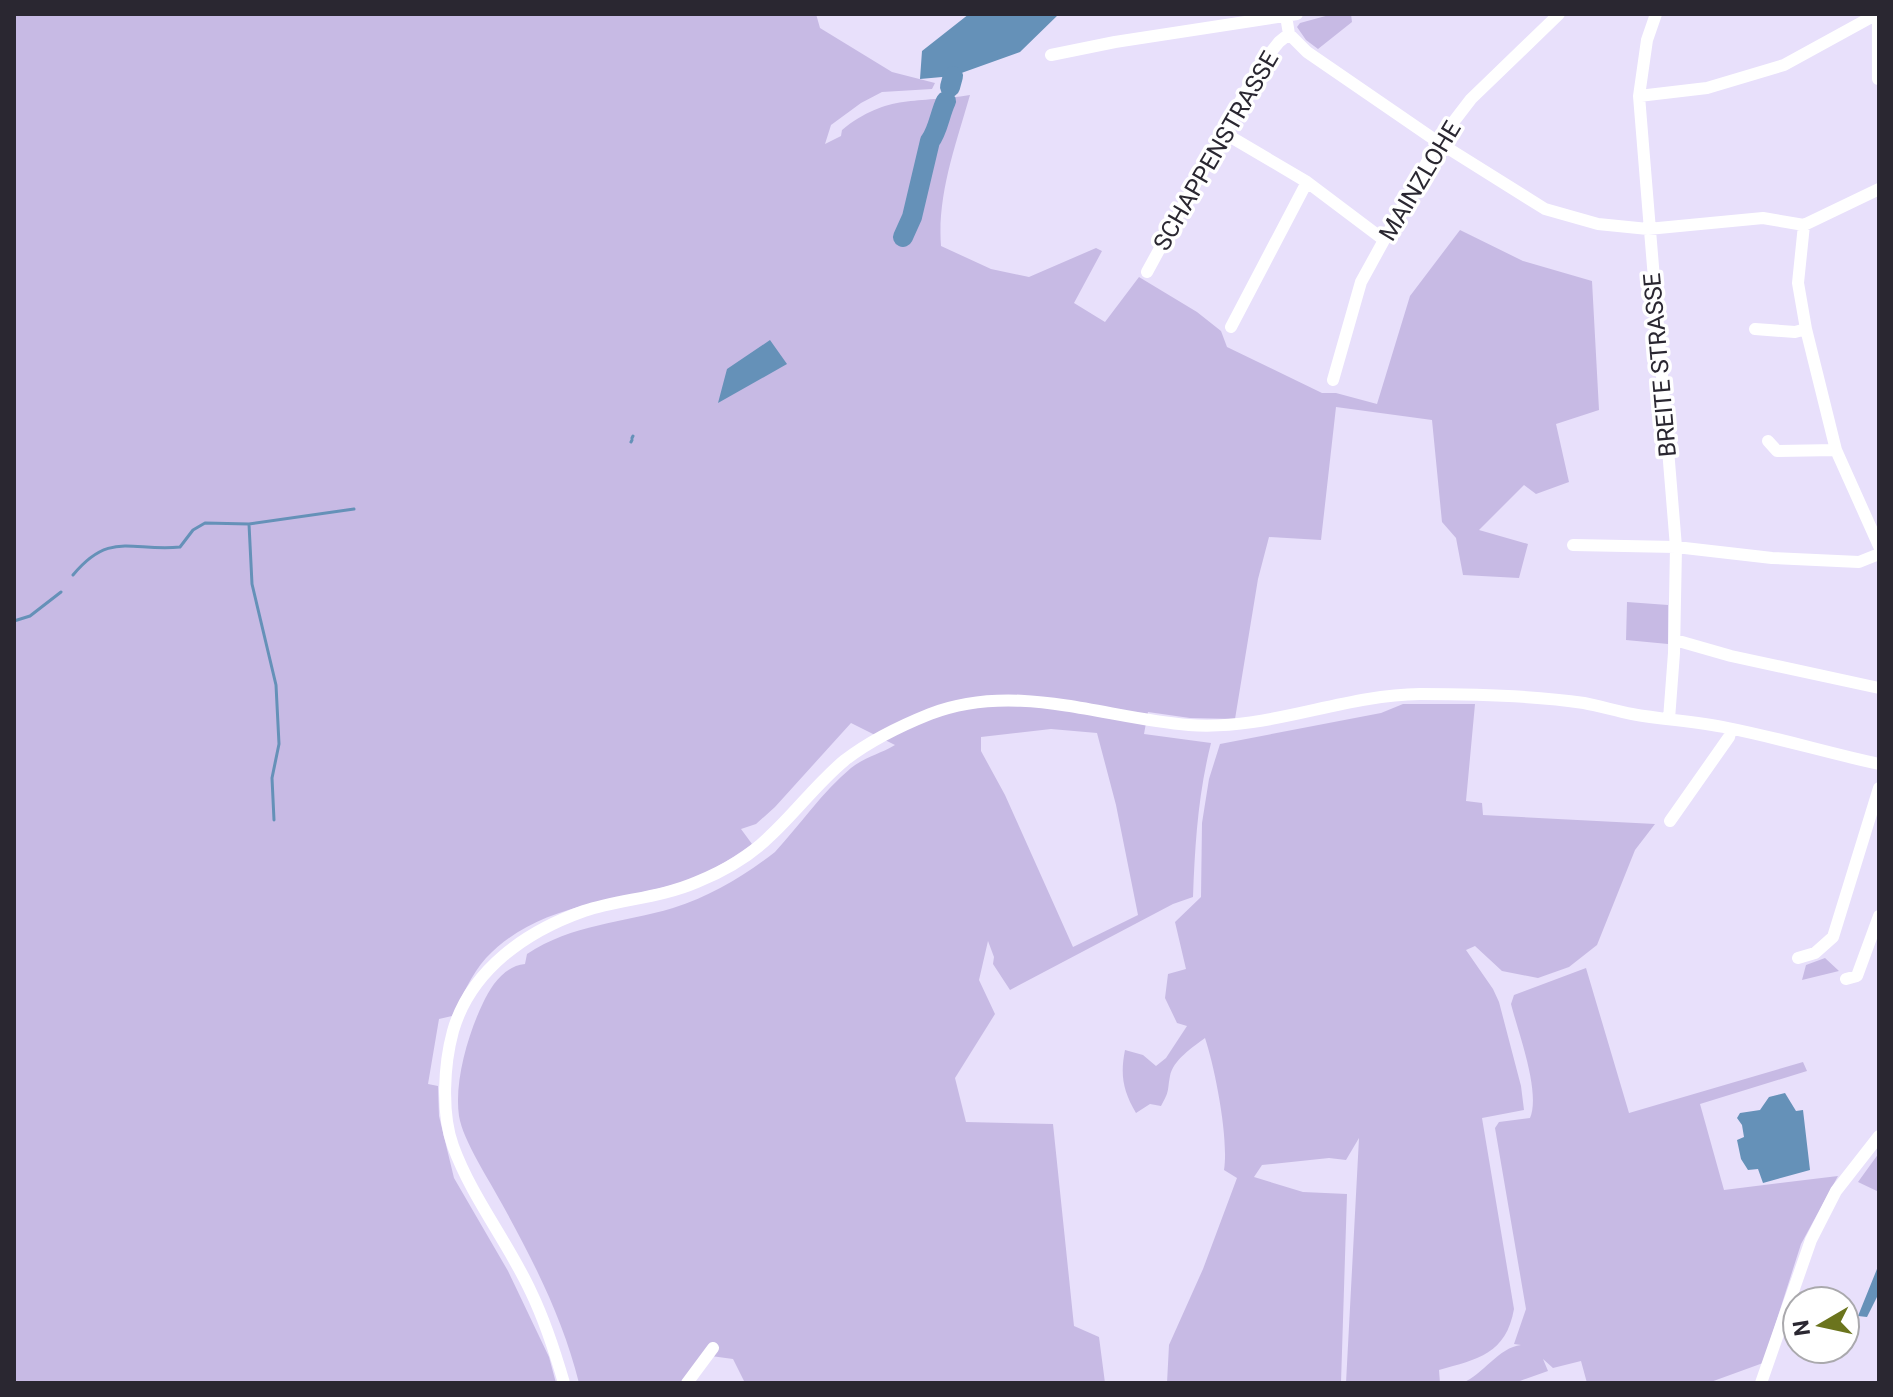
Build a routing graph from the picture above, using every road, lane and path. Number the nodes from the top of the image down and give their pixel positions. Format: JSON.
{"nodes":[{"id":1,"x":1559,"y":14,"type":"edge"},
{"id":2,"x":1656,"y":14,"type":"edge"},
{"id":3,"x":1878,"y":14,"type":"edge"},
{"id":4,"x":1292,"y":15,"type":"edge"},
{"id":5,"x":1289,"y":34,"type":"junction"},
{"id":6,"x":1051,"y":55,"type":"dead end"},
{"id":7,"x":1878,"y":79,"type":"edge"},
{"id":8,"x":1639,"y":96,"type":"junction"},
{"id":9,"x":1224,"y":133,"type":"junction"},
{"id":10,"x":1438,"y":142,"type":"junction"},
{"id":11,"x":1307,"y":182,"type":"junction"},
{"id":12,"x":1879,"y":189,"type":"edge"},
{"id":13,"x":1804,"y":225,"type":"junction"},
{"id":14,"x":1648,"y":229,"type":"junction"},
{"id":15,"x":1384,"y":240,"type":"junction"},
{"id":16,"x":1147,"y":272,"type":"dead end"},
{"id":17,"x":1231,"y":327,"type":"dead end"},
{"id":18,"x":1755,"y":329,"type":"dead end"},
{"id":19,"x":1806,"y":329,"type":"junction"},
{"id":20,"x":1333,"y":380,"type":"dead end"},
{"id":21,"x":1768,"y":441,"type":"dead end"},
{"id":22,"x":1836,"y":450,"type":"junction"},
{"id":23,"x":1573,"y":545,"type":"dead end"},
{"id":24,"x":1879,"y":546,"type":"edge"},
{"id":25,"x":1676,"y":547,"type":"junction"},
{"id":26,"x":1879,"y":554,"type":"edge"},
{"id":27,"x":1675,"y":640,"type":"junction"},
{"id":28,"x":1879,"y":688,"type":"edge"},
{"id":29,"x":1669,"y":719,"type":"junction"},
{"id":30,"x":1731,"y":729,"type":"junction"},
{"id":31,"x":1879,"y":764,"type":"edge"},
{"id":32,"x":1879,"y":788,"type":"edge"},
{"id":33,"x":1670,"y":821,"type":"dead end"},
{"id":34,"x":1879,"y":916,"type":"edge"},
{"id":35,"x":1798,"y":958,"type":"dead end"},
{"id":36,"x":1846,"y":979,"type":"dead end"},
{"id":37,"x":1879,"y":1136,"type":"edge"},
{"id":38,"x":713,"y":1348,"type":"dead end"},
{"id":39,"x":564,"y":1383,"type":"edge"},
{"id":40,"x":687,"y":1383,"type":"edge"},
{"id":41,"x":1761,"y":1383,"type":"edge"}],
"edges":[{"from":1,"to":10,"type":"street","name":"MAINZLOHE"},
{"from":2,"to":8,"type":"street","name":"BREITE STRASSE"},
{"from":3,"to":7,"type":"street"},
{"from":3,"to":8,"type":"street"},
{"from":4,"to":5,"type":"street"},
{"from":4,"to":6,"type":"street"},
{"from":5,"to":9,"type":"street","name":"SCHAPPENSTRASSE"},
{"from":5,"to":10,"type":"street"},
{"from":8,"to":14,"type":"street","name":"BREITE STRASSE"},
{"from":9,"to":11,"type":"street"},
{"from":9,"to":16,"type":"street","name":"SCHAPPENSTRASSE"},
{"from":10,"to":14,"type":"street"},
{"from":10,"to":15,"type":"street","name":"MAINZLOHE"},
{"from":11,"to":15,"type":"street"},
{"from":11,"to":17,"type":"street"},
{"from":12,"to":13,"type":"street"},
{"from":13,"to":14,"type":"street"},
{"from":13,"to":19,"type":"street"},
{"from":14,"to":25,"type":"street","name":"BREITE STRASSE"},
{"from":15,"to":20,"type":"street","name":"MAINZLOHE"},
{"from":18,"to":19,"type":"street"},
{"from":19,"to":22,"type":"street"},
{"from":21,"to":22,"type":"street"},
{"from":22,"to":24,"type":"street"},
{"from":23,"to":25,"type":"street"},
{"from":25,"to":26,"type":"street"},
{"from":25,"to":27,"type":"street","name":"BREITE STRASSE"},
{"from":27,"to":28,"type":"street"},
{"from":27,"to":29,"type":"street","name":"BREITE STRASSE"},
{"from":29,"to":30,"type":"street"},
{"from":29,"to":39,"type":"street"},
{"from":30,"to":31,"type":"street"},
{"from":30,"to":33,"type":"street"},
{"from":32,"to":35,"type":"street"},
{"from":34,"to":36,"type":"street"},
{"from":37,"to":41,"type":"street"},
{"from":38,"to":40,"type":"street"}]}
